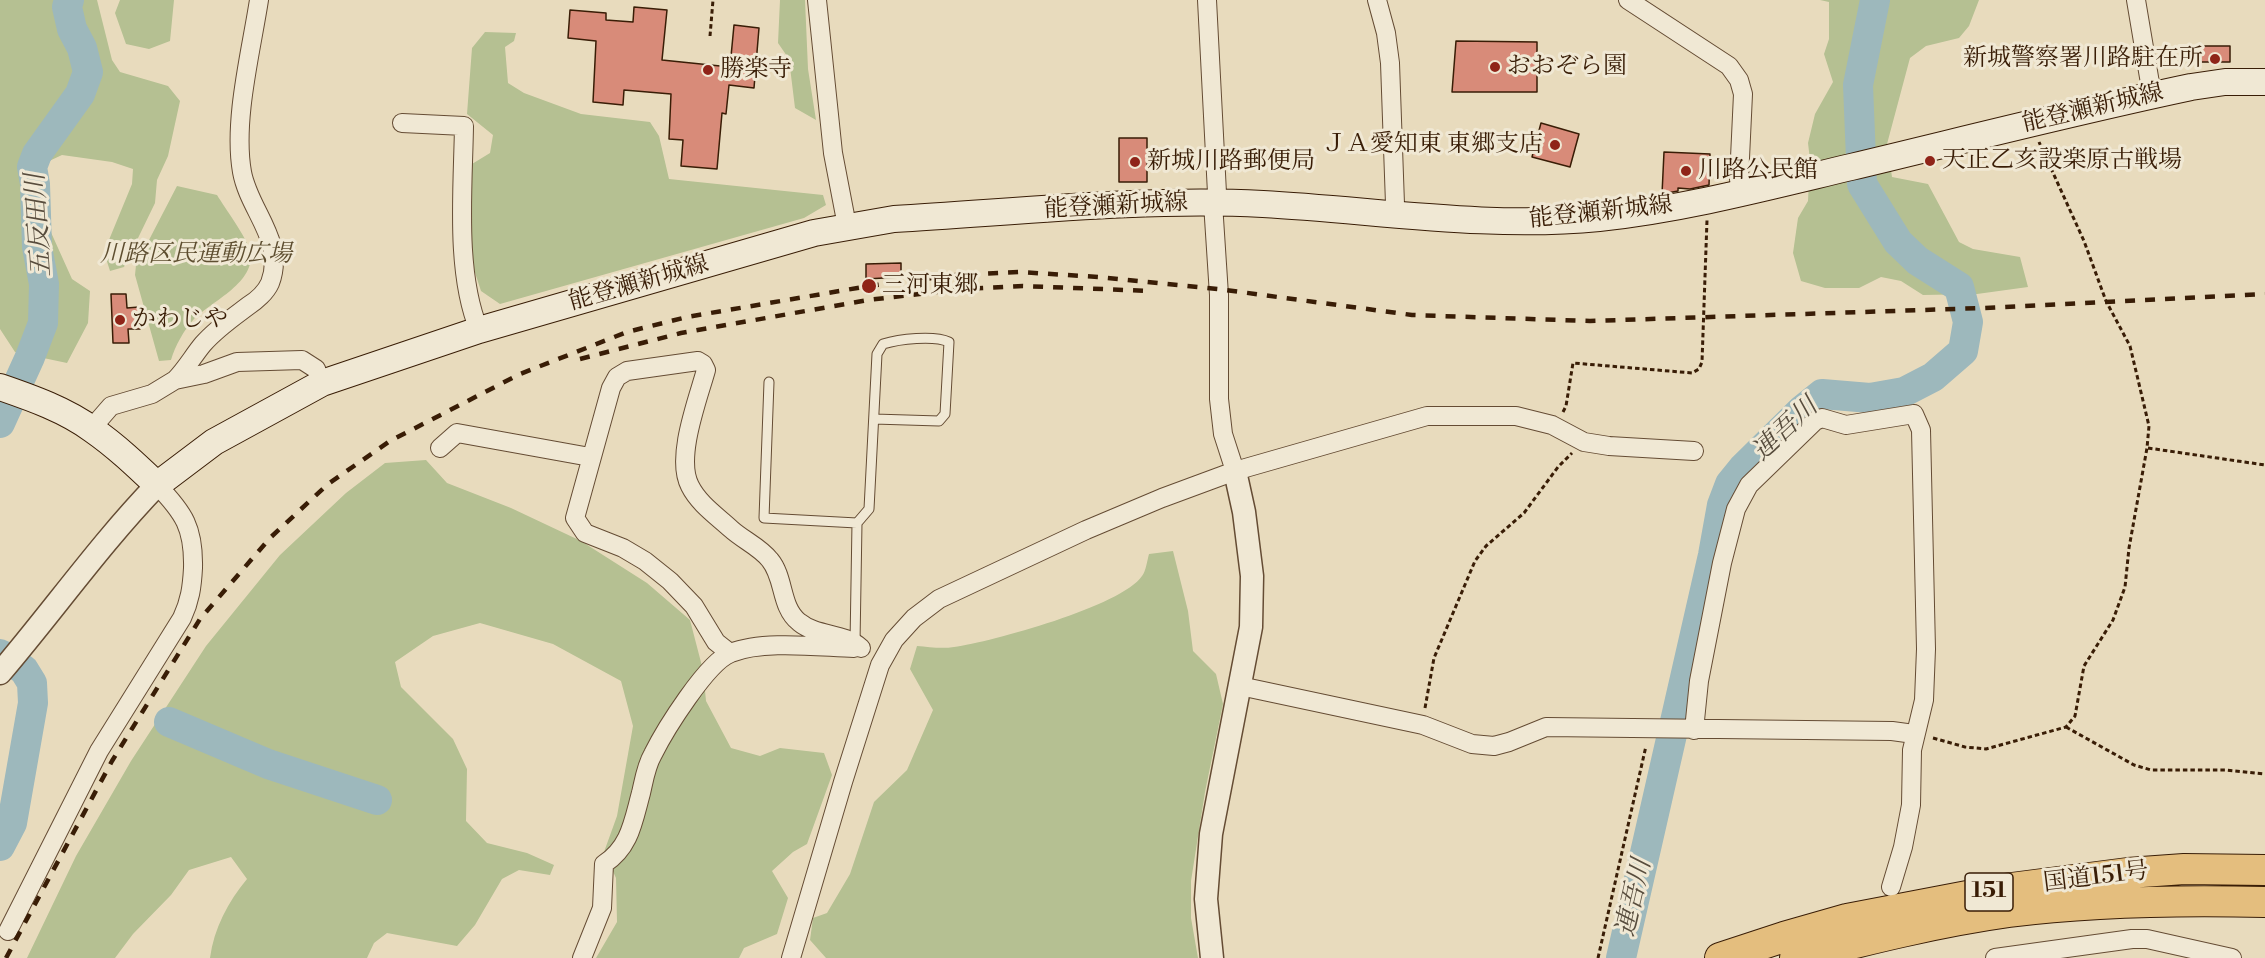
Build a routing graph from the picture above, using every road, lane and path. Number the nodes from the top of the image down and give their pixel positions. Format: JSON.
{"nodes":[{"id":1,"x":259,"y":0,"type":"edge"},
{"id":2,"x":713,"y":0,"type":"edge"},
{"id":3,"x":818,"y":0,"type":"edge"},
{"id":4,"x":1207,"y":0,"type":"edge"},
{"id":5,"x":1377,"y":0,"type":"edge"},
{"id":6,"x":1628,"y":0,"type":"edge"},
{"id":7,"x":2136,"y":0,"type":"edge"},
{"id":8,"x":710,"y":36,"type":"dead end"},
{"id":9,"x":2265,"y":82,"type":"edge"},
{"id":10,"x":2152,"y":95,"type":"junction"},
{"id":11,"x":402,"y":123,"type":"dead end"},
{"id":12,"x":2032,"y":124,"type":"junction"},
{"id":13,"x":1741,"y":194,"type":"junction"},
{"id":14,"x":1705,"y":201,"type":"junction"},
{"id":15,"x":1214,"y":203,"type":"junction"},
{"id":16,"x":1394,"y":214,"type":"junction"},
{"id":17,"x":848,"y":226,"type":"junction"},
{"id":18,"x":479,"y":330,"type":"junction"},
{"id":19,"x":175,"y":380,"type":"junction"},
{"id":20,"x":322,"y":382,"type":"junction"},
{"id":21,"x":769,"y":382,"type":"dead end"},
{"id":22,"x":0,"y":387,"type":"edge"},
{"id":23,"x":874,"y":419,"type":"junction"},
{"id":24,"x":1552,"y":424,"type":"junction"},
{"id":25,"x":91,"y":429,"type":"junction"},
{"id":26,"x":1584,"y":442,"type":"junction"},
{"id":27,"x":440,"y":448,"type":"dead end"},
{"id":28,"x":2147,"y":448,"type":"junction"},
{"id":29,"x":1694,"y":451,"type":"dead end"},
{"id":30,"x":590,"y":457,"type":"junction"},
{"id":31,"x":2265,"y":465,"type":"edge"},
{"id":32,"x":1234,"y":471,"type":"junction"},
{"id":33,"x":156,"y":485,"type":"junction"},
{"id":34,"x":856,"y":523,"type":"junction"},
{"id":35,"x":858,"y":645,"type":"junction"},
{"id":36,"x":886,"y":652,"type":"junction"},
{"id":37,"x":730,"y":653,"type":"junction"},
{"id":38,"x":0,"y":672,"type":"edge"},
{"id":39,"x":1240,"y":686,"type":"junction"},
{"id":40,"x":1423,"y":725,"type":"junction"},
{"id":41,"x":2066,"y":727,"type":"junction"},
{"id":42,"x":1654,"y":729,"type":"junction"},
{"id":43,"x":1690,"y":730,"type":"junction"},
{"id":44,"x":1914,"y":734,"type":"junction"},
{"id":45,"x":2265,"y":774,"type":"edge"},
{"id":46,"x":2265,"y":870,"type":"edge"},
{"id":47,"x":1891,"y":886,"type":"dead end"},
{"id":48,"x":2265,"y":902,"type":"edge"},
{"id":49,"x":8,"y":931,"type":"dead end"},
{"id":50,"x":582,"y":958,"type":"edge"},
{"id":51,"x":791,"y":958,"type":"edge"},
{"id":52,"x":1212,"y":958,"type":"edge"},
{"id":53,"x":1598,"y":958,"type":"edge"},
{"id":54,"x":1720,"y":958,"type":"edge"},
{"id":55,"x":1795,"y":958,"type":"edge"},
{"id":56,"x":1995,"y":958,"type":"edge"},
{"id":57,"x":2232,"y":958,"type":"edge"}],
"edges":[{"from":1,"to":19,"type":"street"},
{"from":2,"to":8,"type":"path"},
{"from":3,"to":17,"type":"street"},
{"from":4,"to":15,"type":"street"},
{"from":5,"to":16,"type":"street"},
{"from":6,"to":13,"type":"street"},
{"from":7,"to":10,"type":"street"},
{"from":9,"to":10,"type":"main road","name":"能登瀬新城線"},
{"from":10,"to":12,"type":"main road","name":"能登瀬新城線"},
{"from":11,"to":18,"type":"street"},
{"from":12,"to":13,"type":"main road","name":"能登瀬新城線"},
{"from":12,"to":28,"type":"path"},
{"from":13,"to":14,"type":"main road","name":"能登瀬新城線"},
{"from":14,"to":16,"type":"main road","name":"能登瀬新城線"},
{"from":14,"to":24,"type":"path"},
{"from":15,"to":16,"type":"main road","name":"能登瀬新城線"},
{"from":15,"to":17,"type":"main road","name":"能登瀬新城線"},
{"from":15,"to":32,"type":"street"},
{"from":17,"to":18,"type":"main road","name":"能登瀬新城線"},
{"from":18,"to":20,"type":"main road","name":"能登瀬新城線"},
{"from":19,"to":20,"type":"street"},
{"from":19,"to":25,"type":"street"},
{"from":20,"to":33,"type":"main road","name":"能登瀬新城線"},
{"from":21,"to":34,"type":"lane"},
{"from":22,"to":25,"type":"main road"},
{"from":23,"to":23,"type":"lane"},
{"from":23,"to":34,"type":"lane"},
{"from":24,"to":26,"type":"street"},
{"from":24,"to":32,"type":"street"},
{"from":25,"to":33,"type":"main road"},
{"from":26,"to":29,"type":"street"},
{"from":26,"to":40,"type":"path"},
{"from":27,"to":30,"type":"street"},
{"from":28,"to":31,"type":"path"},
{"from":28,"to":41,"type":"path"},
{"from":30,"to":35,"type":"street"},
{"from":30,"to":37,"type":"street"},
{"from":32,"to":36,"type":"street"},
{"from":32,"to":39,"type":"street"},
{"from":33,"to":38,"type":"street"},
{"from":33,"to":49,"type":"street"},
{"from":34,"to":35,"type":"lane"},
{"from":35,"to":36,"type":"street"},
{"from":35,"to":37,"type":"street"},
{"from":36,"to":51,"type":"street"},
{"from":37,"to":50,"type":"street"},
{"from":39,"to":40,"type":"street"},
{"from":39,"to":52,"type":"street"},
{"from":40,"to":42,"type":"street"},
{"from":41,"to":44,"type":"path"},
{"from":41,"to":45,"type":"path"},
{"from":42,"to":43,"type":"street"},
{"from":42,"to":53,"type":"path"},
{"from":43,"to":44,"type":"street"},
{"from":43,"to":44,"type":"street"},
{"from":44,"to":47,"type":"street"},
{"from":46,"to":54,"type":"highway","name":"国道151号","number":"151"},
{"from":48,"to":55,"type":"highway","name":"国道151号","number":"151"},
{"from":56,"to":57,"type":"street"}]}
